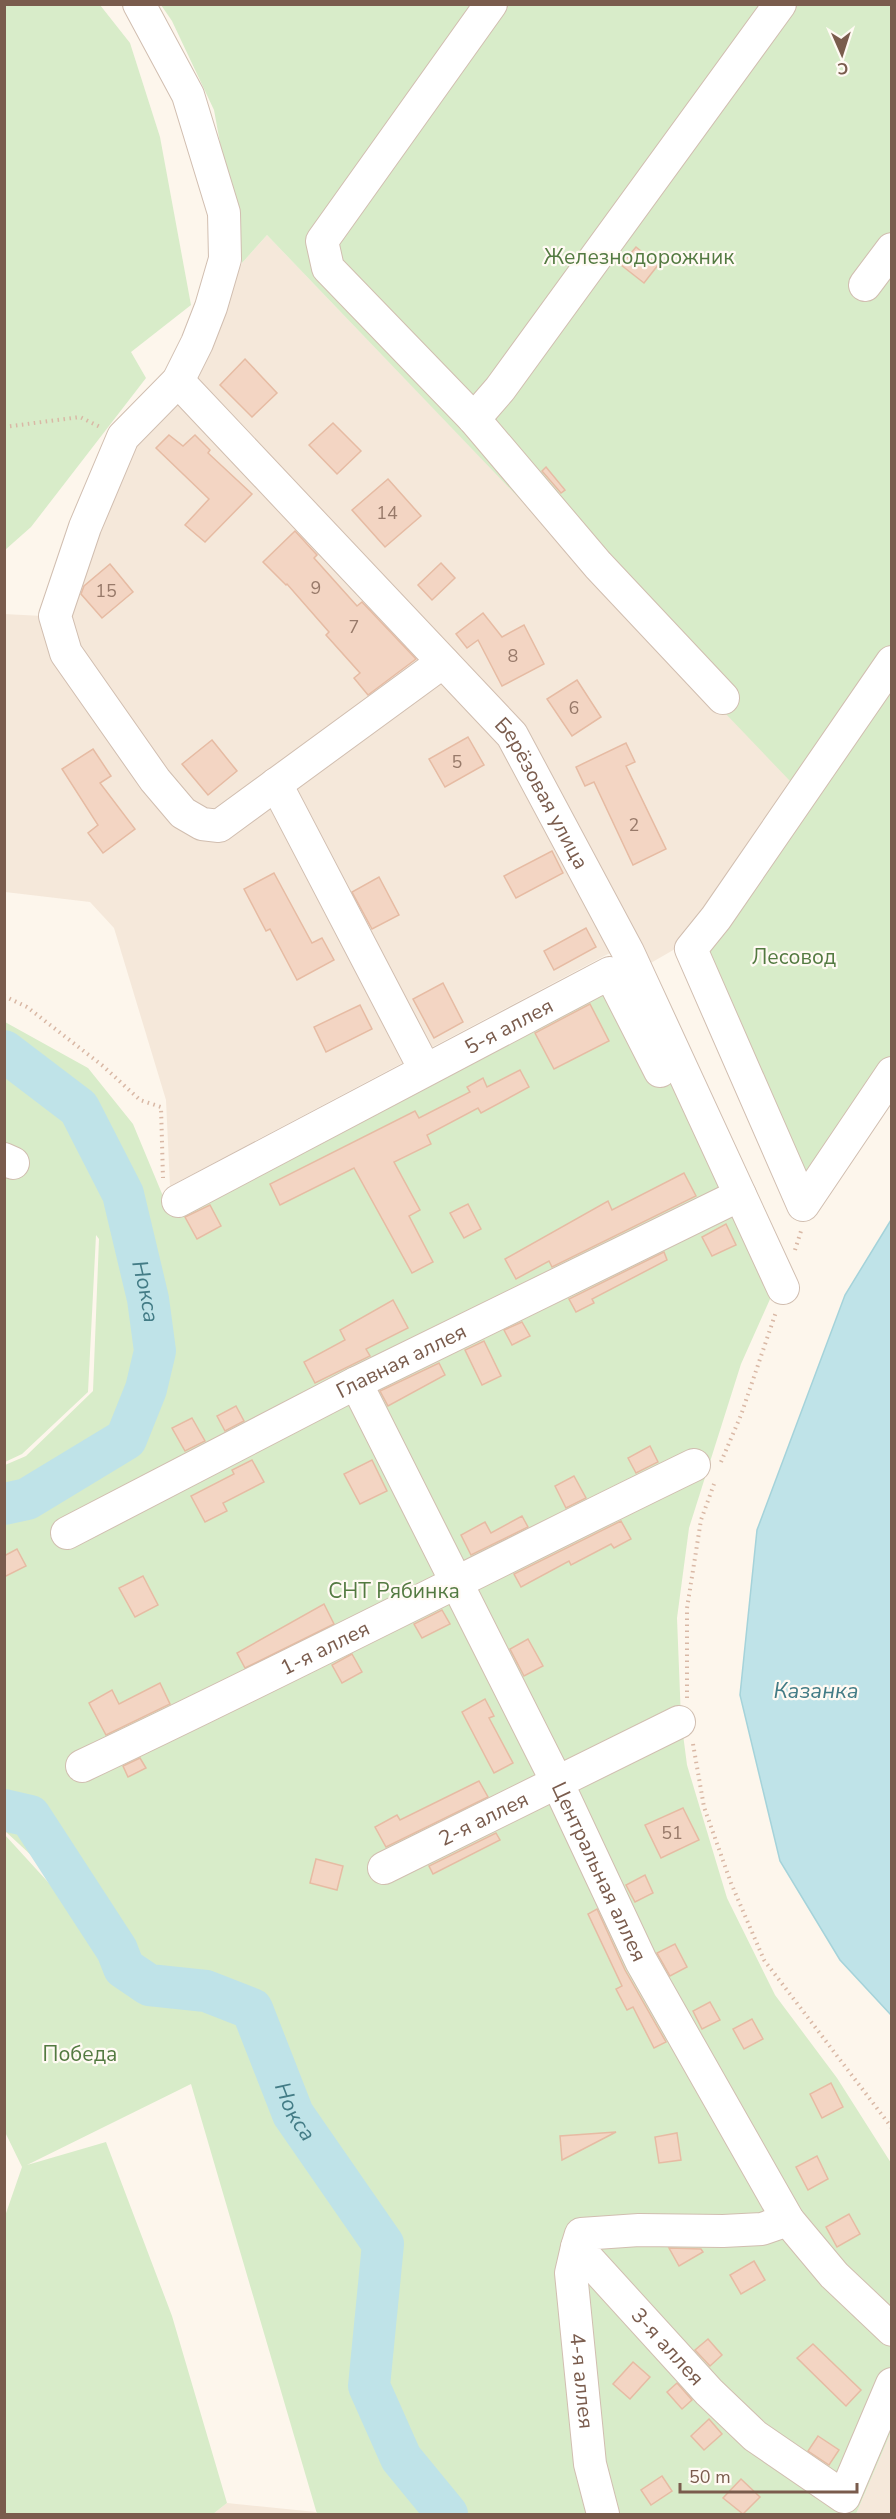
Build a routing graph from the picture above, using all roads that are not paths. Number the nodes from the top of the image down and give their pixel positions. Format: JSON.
{"nodes":[{"id":1,"x":139,"y":4,"type":"edge"},
{"id":2,"x":491,"y":4,"type":"edge"},
{"id":3,"x":780,"y":4,"type":"edge"},
{"id":4,"x":891,"y":249,"type":"edge"},
{"id":5,"x":865,"y":285,"type":"dead end"},
{"id":6,"x":178,"y":381,"type":"junction"},
{"id":7,"x":474,"y":419,"type":"junction"},
{"id":8,"x":443,"y":662,"type":"junction"},
{"id":9,"x":891,"y":662,"type":"edge"},
{"id":10,"x":723,"y":698,"type":"dead end"},
{"id":11,"x":276,"y":784,"type":"junction"},
{"id":12,"x":420,"y":1060,"type":"dead end"},
{"id":13,"x":891,"y":1073,"type":"edge"},
{"id":14,"x":171,"y":1191,"type":"road end"},
{"id":15,"x":734,"y":1199,"type":"junction"},
{"id":16,"x":783,"y":1288,"type":"road end"},
{"id":17,"x":356,"y":1383,"type":"junction"},
{"id":18,"x":710,"y":1469,"type":"road end"},
{"id":19,"x":67,"y":1533,"type":"dead end"},
{"id":20,"x":455,"y":1581,"type":"junction"},
{"id":21,"x":686,"y":1724,"type":"road end"},
{"id":22,"x":82,"y":1766,"type":"dead end"},
{"id":23,"x":558,"y":1784,"type":"junction"},
{"id":24,"x":384,"y":1868,"type":"dead end"},
{"id":25,"x":788,"y":2220,"type":"junction"},
{"id":26,"x":577,"y":2247,"type":"junction"},
{"id":27,"x":891,"y":2330,"type":"edge"},
{"id":28,"x":891,"y":2384,"type":"edge"},
{"id":29,"x":840,"y":2506,"type":"edge"},
{"id":30,"x":603,"y":2514,"type":"edge"}],
"edges":[{"from":1,"to":6,"type":"street"},
{"from":2,"to":7,"type":"street"},
{"from":3,"to":7,"type":"street"},
{"from":4,"to":5,"type":"street"},
{"from":6,"to":8,"type":"street","name":"Берёзовая улица"},
{"from":6,"to":11,"type":"street"},
{"from":7,"to":10,"type":"street"},
{"from":8,"to":11,"type":"street"},
{"from":8,"to":15,"type":"street","name":"Берёзовая улица"},
{"from":9,"to":13,"type":"street"},
{"from":11,"to":12,"type":"street"},
{"from":14,"to":15,"type":"street","name":"5-я аллея"},
{"from":15,"to":16,"type":"street","name":"Берёзовая улица"},
{"from":15,"to":17,"type":"street","name":"Главная аллея"},
{"from":17,"to":19,"type":"street","name":"Главная аллея"},
{"from":17,"to":20,"type":"street","name":"Центральная аллея"},
{"from":18,"to":20,"type":"street","name":"1-я аллея"},
{"from":20,"to":22,"type":"street","name":"1-я аллея"},
{"from":20,"to":23,"type":"street","name":"Центральная аллея"},
{"from":21,"to":23,"type":"street","name":"2-я аллея"},
{"from":23,"to":24,"type":"street","name":"2-я аллея"},
{"from":23,"to":25,"type":"street","name":"Центральная аллея"},
{"from":25,"to":26,"type":"street"},
{"from":25,"to":27,"type":"street","name":"Центральная аллея"},
{"from":26,"to":29,"type":"street","name":"3-я аллея"},
{"from":26,"to":30,"type":"street","name":"4-я аллея"},
{"from":28,"to":29,"type":"street","name":"3-я аллея"}]}
